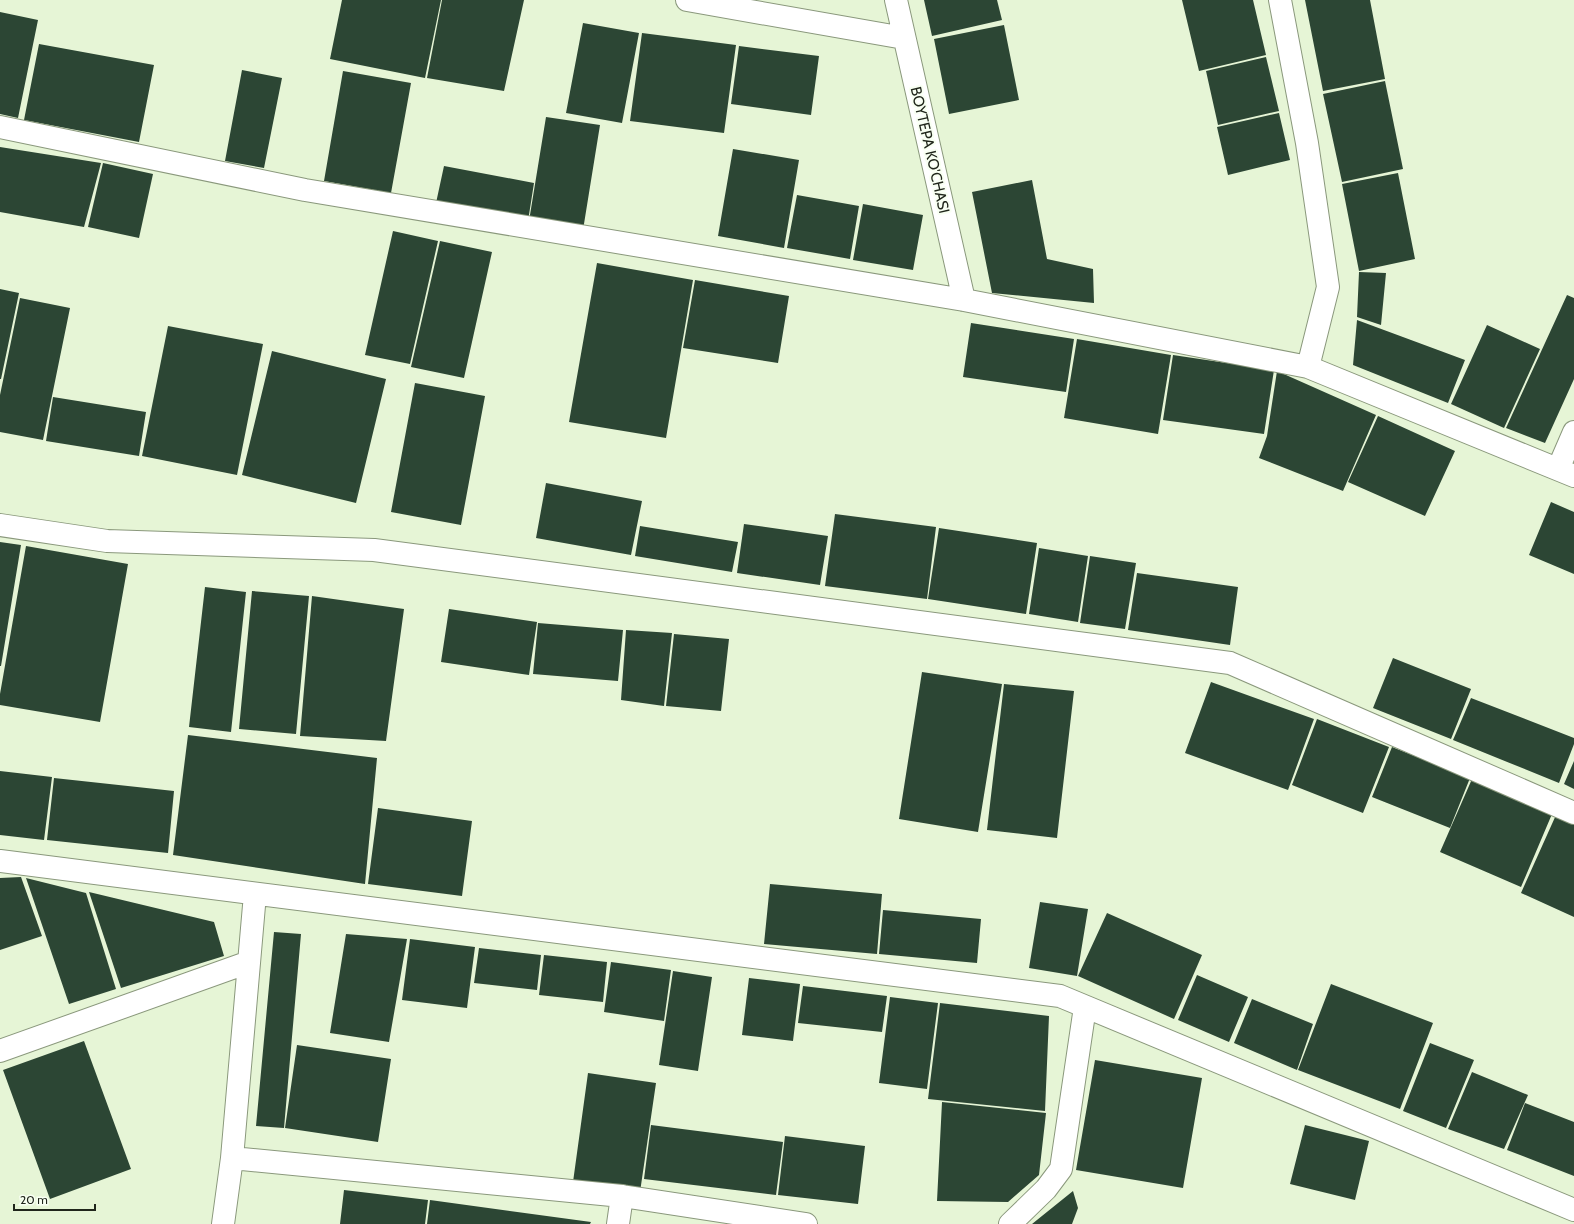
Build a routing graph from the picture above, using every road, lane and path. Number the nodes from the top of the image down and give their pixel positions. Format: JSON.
{"nodes":[{"id":1,"x":687,"y":0,"type":"edge"},
{"id":2,"x":896,"y":0,"type":"edge"},
{"id":3,"x":1280,"y":0,"type":"edge"},
{"id":4,"x":904,"y":38,"type":"junction"},
{"id":5,"x":0,"y":127,"type":"edge"},
{"id":6,"x":964,"y":300,"type":"junction"},
{"id":7,"x":1308,"y":367,"type":"junction"},
{"id":8,"x":1574,"y":432,"type":"edge"},
{"id":9,"x":1566,"y":473,"type":"edge"},
{"id":10,"x":0,"y":525,"type":"edge"},
{"id":11,"x":1574,"y":813,"type":"edge"},
{"id":12,"x":0,"y":861,"type":"edge"},
{"id":13,"x":255,"y":894,"type":"junction"},
{"id":14,"x":249,"y":962,"type":"junction"},
{"id":15,"x":1085,"y":1007,"type":"junction"},
{"id":16,"x":0,"y":1051,"type":"edge"},
{"id":17,"x":232,"y":1158,"type":"junction"},
{"id":18,"x":622,"y":1196,"type":"junction"},
{"id":19,"x":1574,"y":1210,"type":"edge"},
{"id":20,"x":224,"y":1224,"type":"edge"},
{"id":21,"x":618,"y":1224,"type":"edge"},
{"id":22,"x":806,"y":1224,"type":"edge"},
{"id":23,"x":1010,"y":1224,"type":"edge"}],
"edges":[{"from":1,"to":4,"type":"street"},
{"from":2,"to":4,"type":"street","name":"BOYTEPA KO'CHASI"},
{"from":3,"to":7,"type":"street"},
{"from":4,"to":6,"type":"street","name":"BOYTEPA KO'CHASI"},
{"from":5,"to":6,"type":"street"},
{"from":6,"to":7,"type":"street"},
{"from":7,"to":9,"type":"street"},
{"from":8,"to":9,"type":"street"},
{"from":10,"to":11,"type":"street"},
{"from":12,"to":13,"type":"street"},
{"from":13,"to":14,"type":"street"},
{"from":13,"to":15,"type":"street"},
{"from":14,"to":16,"type":"street"},
{"from":14,"to":17,"type":"street"},
{"from":15,"to":19,"type":"street"},
{"from":15,"to":23,"type":"street"},
{"from":17,"to":18,"type":"street"},
{"from":17,"to":20,"type":"street"},
{"from":18,"to":21,"type":"street"},
{"from":18,"to":22,"type":"street"}]}
